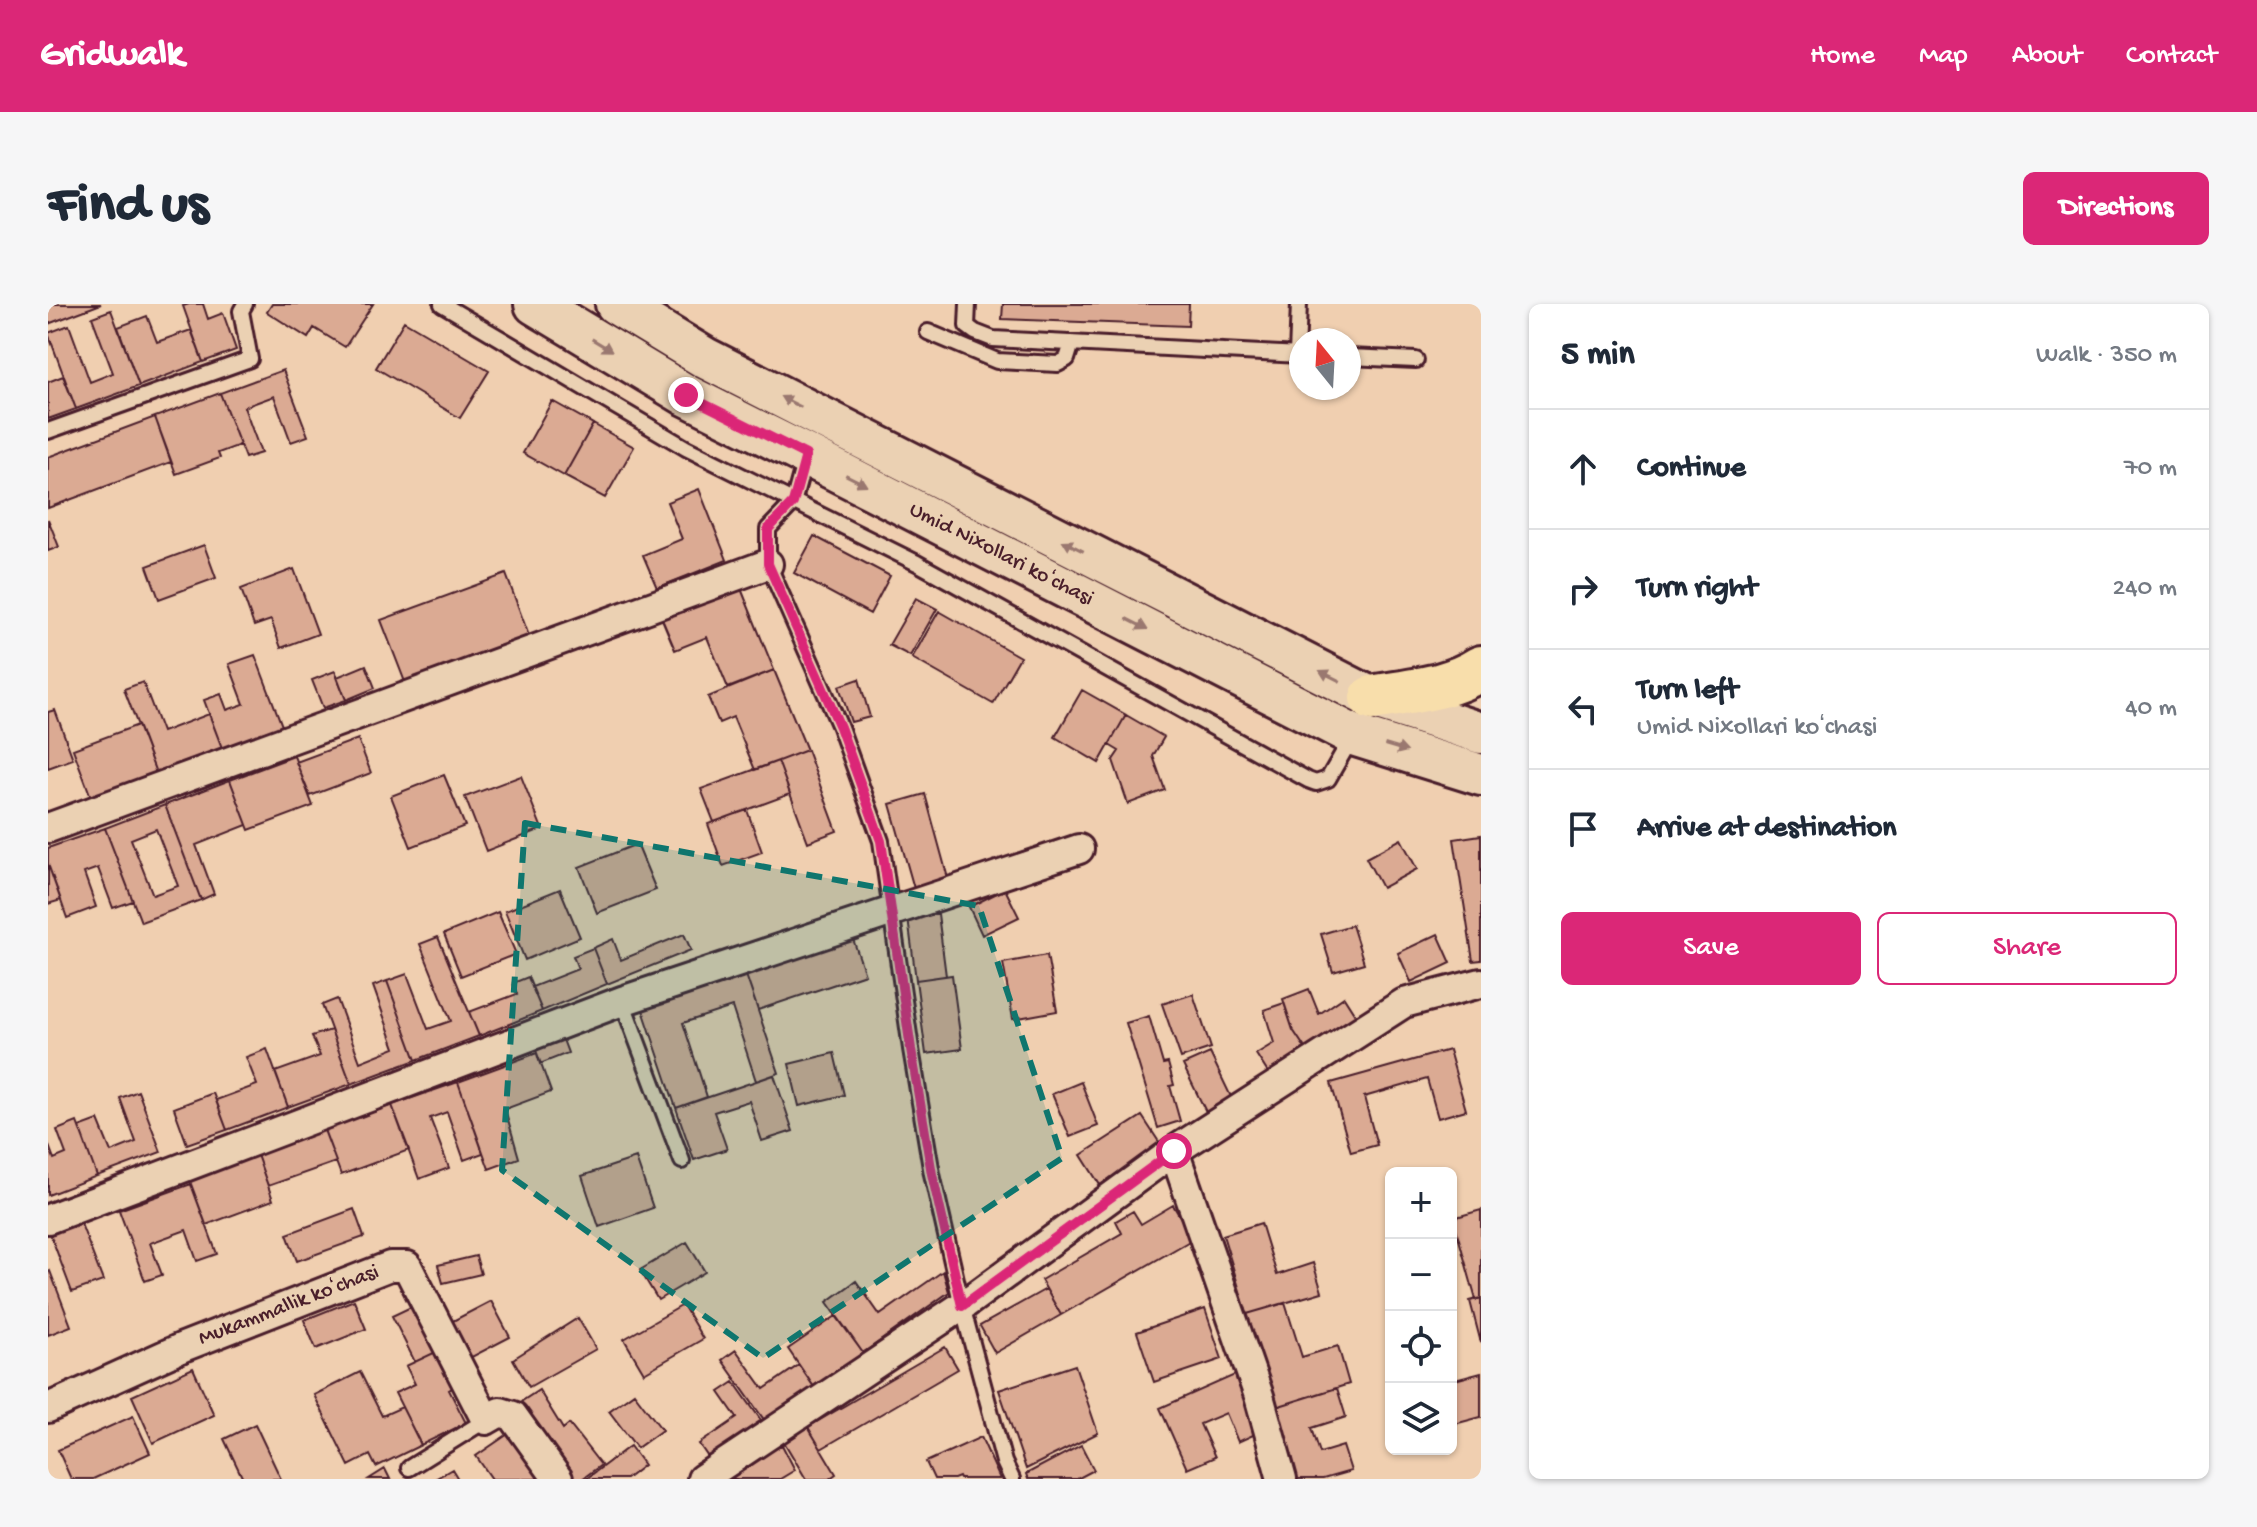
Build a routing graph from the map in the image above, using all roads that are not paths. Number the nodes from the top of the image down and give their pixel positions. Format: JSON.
{"nodes":[{"id":1,"x":245,"y":304,"type":"edge"},
{"id":2,"x":442,"y":304,"type":"edge"},
{"id":3,"x":535,"y":304,"type":"edge"},
{"id":4,"x":616,"y":304,"type":"edge"},
{"id":5,"x":968,"y":304,"type":"edge"},
{"id":6,"x":1299,"y":304,"type":"edge"},
{"id":7,"x":1299,"y":328,"type":"edge"},
{"id":8,"x":928,"y":332,"type":"dead end"},
{"id":9,"x":1072,"y":343,"type":"junction"},
{"id":10,"x":1289,"y":354,"type":"edge"},
{"id":11,"x":1361,"y":358,"type":"edge"},
{"id":12,"x":1416,"y":360,"type":"dead end"},
{"id":13,"x":48,"y":431,"type":"edge"},
{"id":14,"x":806,"y":455,"type":"junction"},
{"id":15,"x":793,"y":503,"type":"junction"},
{"id":16,"x":768,"y":564,"type":"junction"},
{"id":17,"x":1481,"y":668,"type":"edge"},
{"id":18,"x":1363,"y":716,"type":"junction"},
{"id":19,"x":1481,"y":733,"type":"edge"},
{"id":20,"x":1481,"y":775,"type":"edge"},
{"id":21,"x":48,"y":828,"type":"edge"},
{"id":22,"x":1079,"y":849,"type":"dead end"},
{"id":23,"x":891,"y":912,"type":"junction"},
{"id":24,"x":1481,"y":983,"type":"edge"},
{"id":25,"x":622,"y":1001,"type":"junction"},
{"id":26,"x":1174,"y":1151,"type":"junction"},
{"id":27,"x":682,"y":1161,"type":"dead end"},
{"id":28,"x":48,"y":1219,"type":"edge"},
{"id":29,"x":962,"y":1306,"type":"junction"},
{"id":30,"x":48,"y":1408,"type":"edge"},
{"id":31,"x":486,"y":1420,"type":"junction"},
{"id":32,"x":409,"y":1468,"type":"dead end"},
{"id":33,"x":558,"y":1479,"type":"edge"},
{"id":34,"x":702,"y":1479,"type":"edge"},
{"id":35,"x":1012,"y":1479,"type":"edge"},
{"id":36,"x":1282,"y":1479,"type":"edge"}],
"edges":[{"from":1,"to":13,"type":"lane"},
{"from":2,"to":15,"type":"lane"},
{"from":3,"to":14,"type":"main road","name":"Umid Nixollari koʻchasi","one_way":true},
{"from":18,"to":4,"type":"main road","name":"Umid Nixollari koʻchasi","one_way":true},
{"from":5,"to":9,"type":"lane"},
{"from":6,"to":7,"type":"lane"},
{"from":8,"to":9,"type":"lane"},
{"from":9,"to":10,"type":"lane"},
{"from":11,"to":12,"type":"lane"},
{"from":14,"to":15,"type":"lane"},
{"from":14,"to":18,"type":"main road","name":"Umid Nixollari koʻchasi","one_way":true},
{"from":15,"to":16,"type":"lane"},
{"from":15,"to":18,"type":"lane"},
{"from":16,"to":21,"type":"street"},
{"from":16,"to":23,"type":"lane"},
{"from":17,"to":18,"type":"highway"},
{"from":18,"to":19,"type":"main road","name":"Umid Nixollari koʻchasi"},
{"from":18,"to":20,"type":"main road","name":"Umid Nixollari koʻchasi","one_way":true},
{"from":22,"to":23,"type":"street"},
{"from":23,"to":25,"type":"street"},
{"from":23,"to":29,"type":"lane"},
{"from":24,"to":26,"type":"street"},
{"from":25,"to":27,"type":"lane"},
{"from":25,"to":28,"type":"street"},
{"from":26,"to":29,"type":"street"},
{"from":26,"to":36,"type":"street"},
{"from":29,"to":34,"type":"street"},
{"from":29,"to":35,"type":"lane"},
{"from":30,"to":31,"type":"street","name":"Mukammallik koʻchasi"},
{"from":31,"to":32,"type":"lane"},
{"from":31,"to":33,"type":"street"}]}
